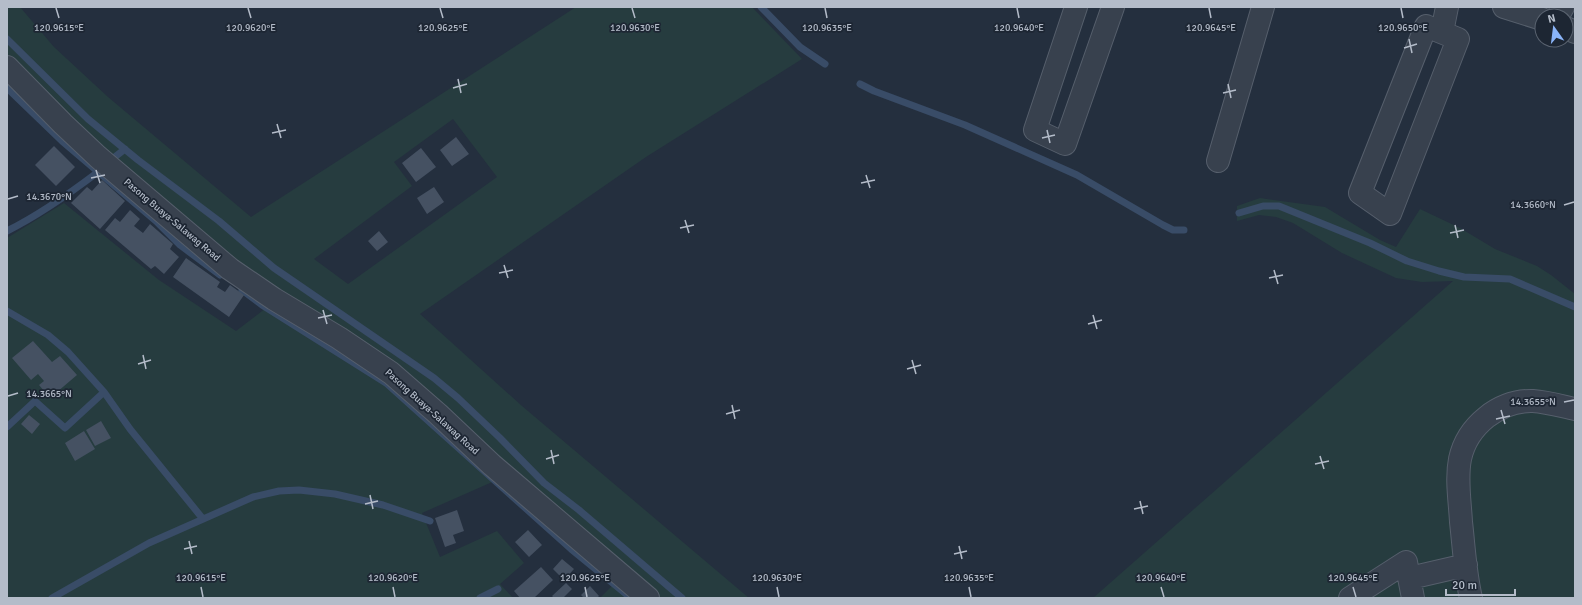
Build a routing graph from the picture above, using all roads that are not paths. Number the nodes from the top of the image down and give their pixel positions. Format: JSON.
{"nodes":[{"id":1,"x":1076,"y":7,"type":"edge"},
{"id":2,"x":1113,"y":7,"type":"edge"},
{"id":3,"x":1263,"y":7,"type":"edge"},
{"id":4,"x":1447,"y":7,"type":"edge"},
{"id":5,"x":1504,"y":7,"type":"edge"},
{"id":6,"x":1534,"y":16,"type":"edge"},
{"id":7,"x":1442,"y":32,"type":"junction"},
{"id":8,"x":7,"y":67,"type":"edge"},
{"id":9,"x":1218,"y":161,"type":"dead end"},
{"id":10,"x":1575,"y":409,"type":"edge"},
{"id":11,"x":1466,"y":564,"type":"junction"},
{"id":12,"x":1411,"y":588,"type":"edge"},
{"id":13,"x":648,"y":598,"type":"edge"},
{"id":14,"x":1350,"y":598,"type":"edge"},
{"id":15,"x":1471,"y":598,"type":"edge"}],
"edges":[{"from":1,"to":2,"type":"street"},
{"from":3,"to":9,"type":"street"},
{"from":4,"to":7,"type":"street"},
{"from":5,"to":6,"type":"street"},
{"from":7,"to":7,"type":"street"},
{"from":8,"to":13,"type":"street","name":"Pasong Buaya-Salawag Road"},
{"from":10,"to":11,"type":"street"},
{"from":11,"to":12,"type":"street"},
{"from":11,"to":15,"type":"street"},
{"from":12,"to":14,"type":"street"}]}
